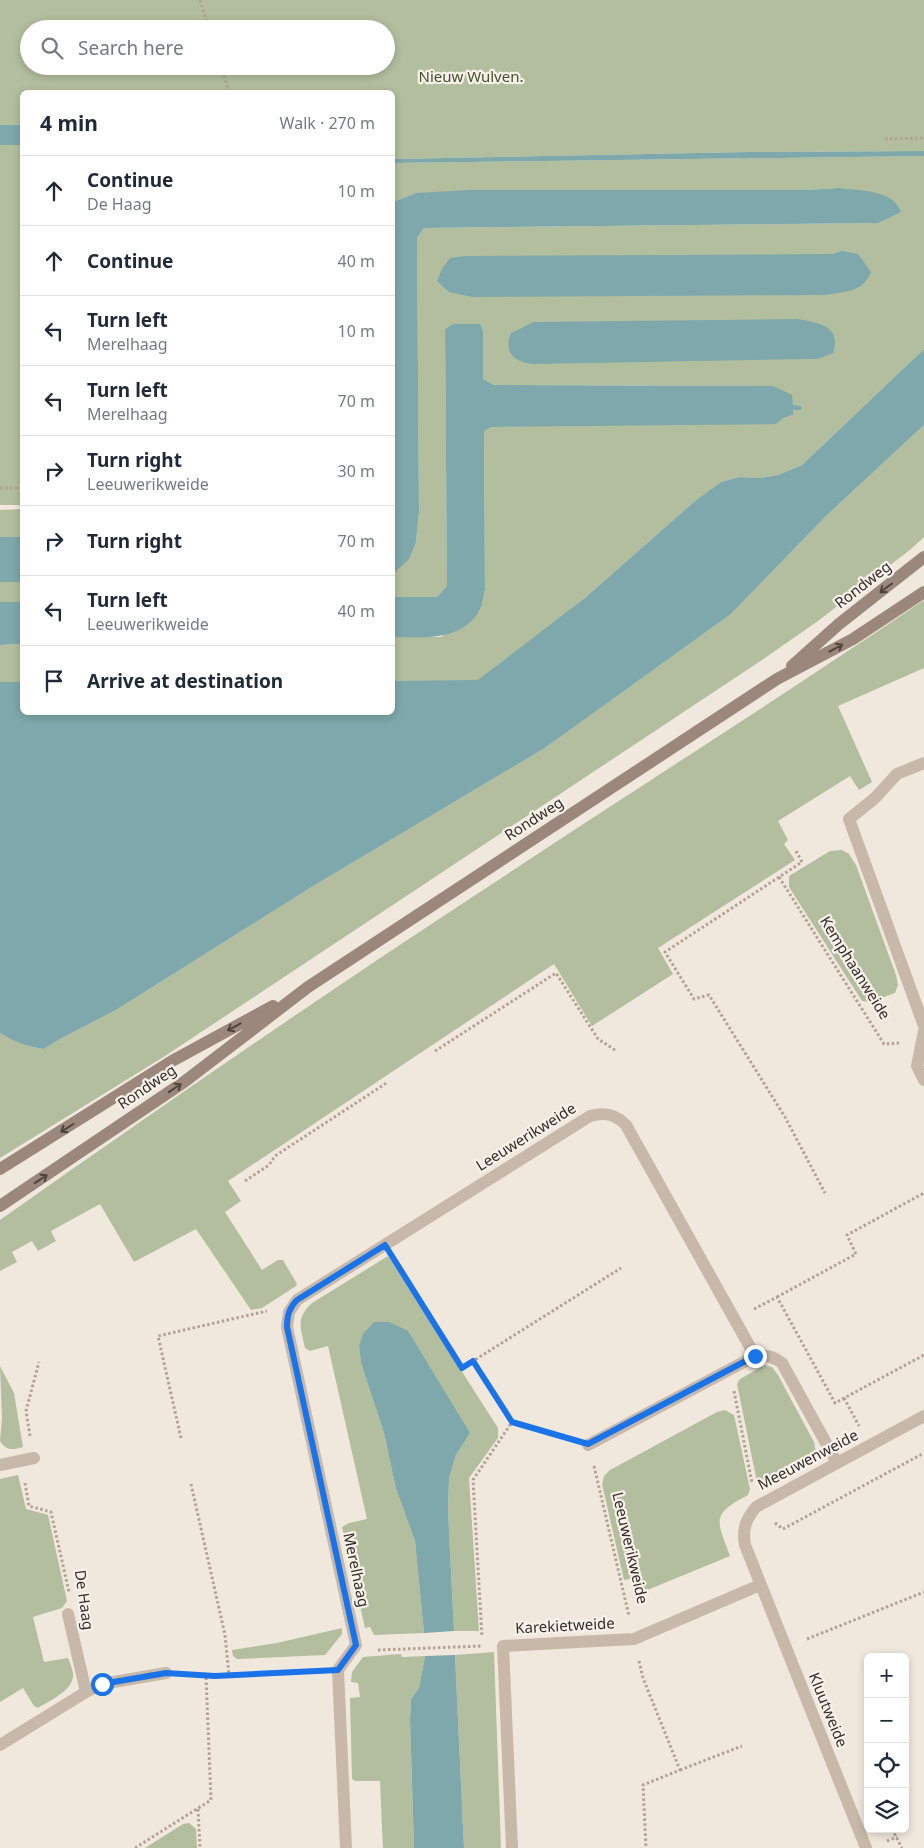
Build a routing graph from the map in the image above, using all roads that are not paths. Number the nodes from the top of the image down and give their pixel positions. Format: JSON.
{"nodes":[{"id":1,"x":924,"y":557,"type":"edge"},
{"id":2,"x":924,"y":592,"type":"edge"},
{"id":3,"x":777,"y":679,"type":"junction"},
{"id":4,"x":924,"y":762,"type":"edge"},
{"id":5,"x":308,"y":987,"type":"junction"},
{"id":6,"x":924,"y":1026,"type":"edge"},
{"id":7,"x":923,"y":1036,"type":"edge"},
{"id":8,"x":924,"y":1080,"type":"edge"},
{"id":9,"x":0,"y":1169,"type":"edge"},
{"id":10,"x":0,"y":1206,"type":"edge"},
{"id":11,"x":295,"y":1303,"type":"joint"},
{"id":12,"x":755,"y":1356,"type":"junction"},
{"id":13,"x":924,"y":1416,"type":"edge"},
{"id":14,"x":588,"y":1444,"type":"road end"},
{"id":15,"x":34,"y":1458,"type":"road end"},
{"id":16,"x":837,"y":1463,"type":"junction"},
{"id":17,"x":0,"y":1465,"type":"edge"},
{"id":18,"x":760,"y":1585,"type":"junction"},
{"id":19,"x":68,"y":1614,"type":"road end"},
{"id":20,"x":166,"y":1673,"type":"road end"},
{"id":21,"x":86,"y":1692,"type":"junction"},
{"id":22,"x":0,"y":1744,"type":"edge"},
{"id":23,"x":346,"y":1848,"type":"edge"},
{"id":24,"x":512,"y":1848,"type":"edge"},
{"id":25,"x":866,"y":1848,"type":"edge"}],
"edges":[{"from":1,"to":3,"type":"main road","name":"Rondweg","one_way":true},
{"from":3,"to":2,"type":"main road","name":"Rondweg","one_way":true},
{"from":3,"to":5,"type":"main road","name":"Rondweg"},
{"from":4,"to":6,"type":"street"},
{"from":5,"to":9,"type":"main road","name":"Rondweg","one_way":true},
{"from":10,"to":5,"type":"main road","name":"Rondweg","one_way":true},
{"from":7,"to":8,"type":"street"},
{"from":11,"to":12,"type":"street","name":"Leeuwerikweide"},
{"from":11,"to":23,"type":"street","name":"Merelhaag"},
{"from":12,"to":14,"type":"street"},
{"from":12,"to":16,"type":"street"},
{"from":13,"to":16,"type":"street","name":"Meeuwenweide"},
{"from":15,"to":17,"type":"street"},
{"from":16,"to":18,"type":"street","name":"Meeuwenweide"},
{"from":18,"to":24,"type":"street","name":"Karekietweide"},
{"from":18,"to":25,"type":"street","name":"Kluutweide"},
{"from":19,"to":21,"type":"street","name":"De Haag"},
{"from":20,"to":21,"type":"street"},
{"from":21,"to":22,"type":"street"}]}
